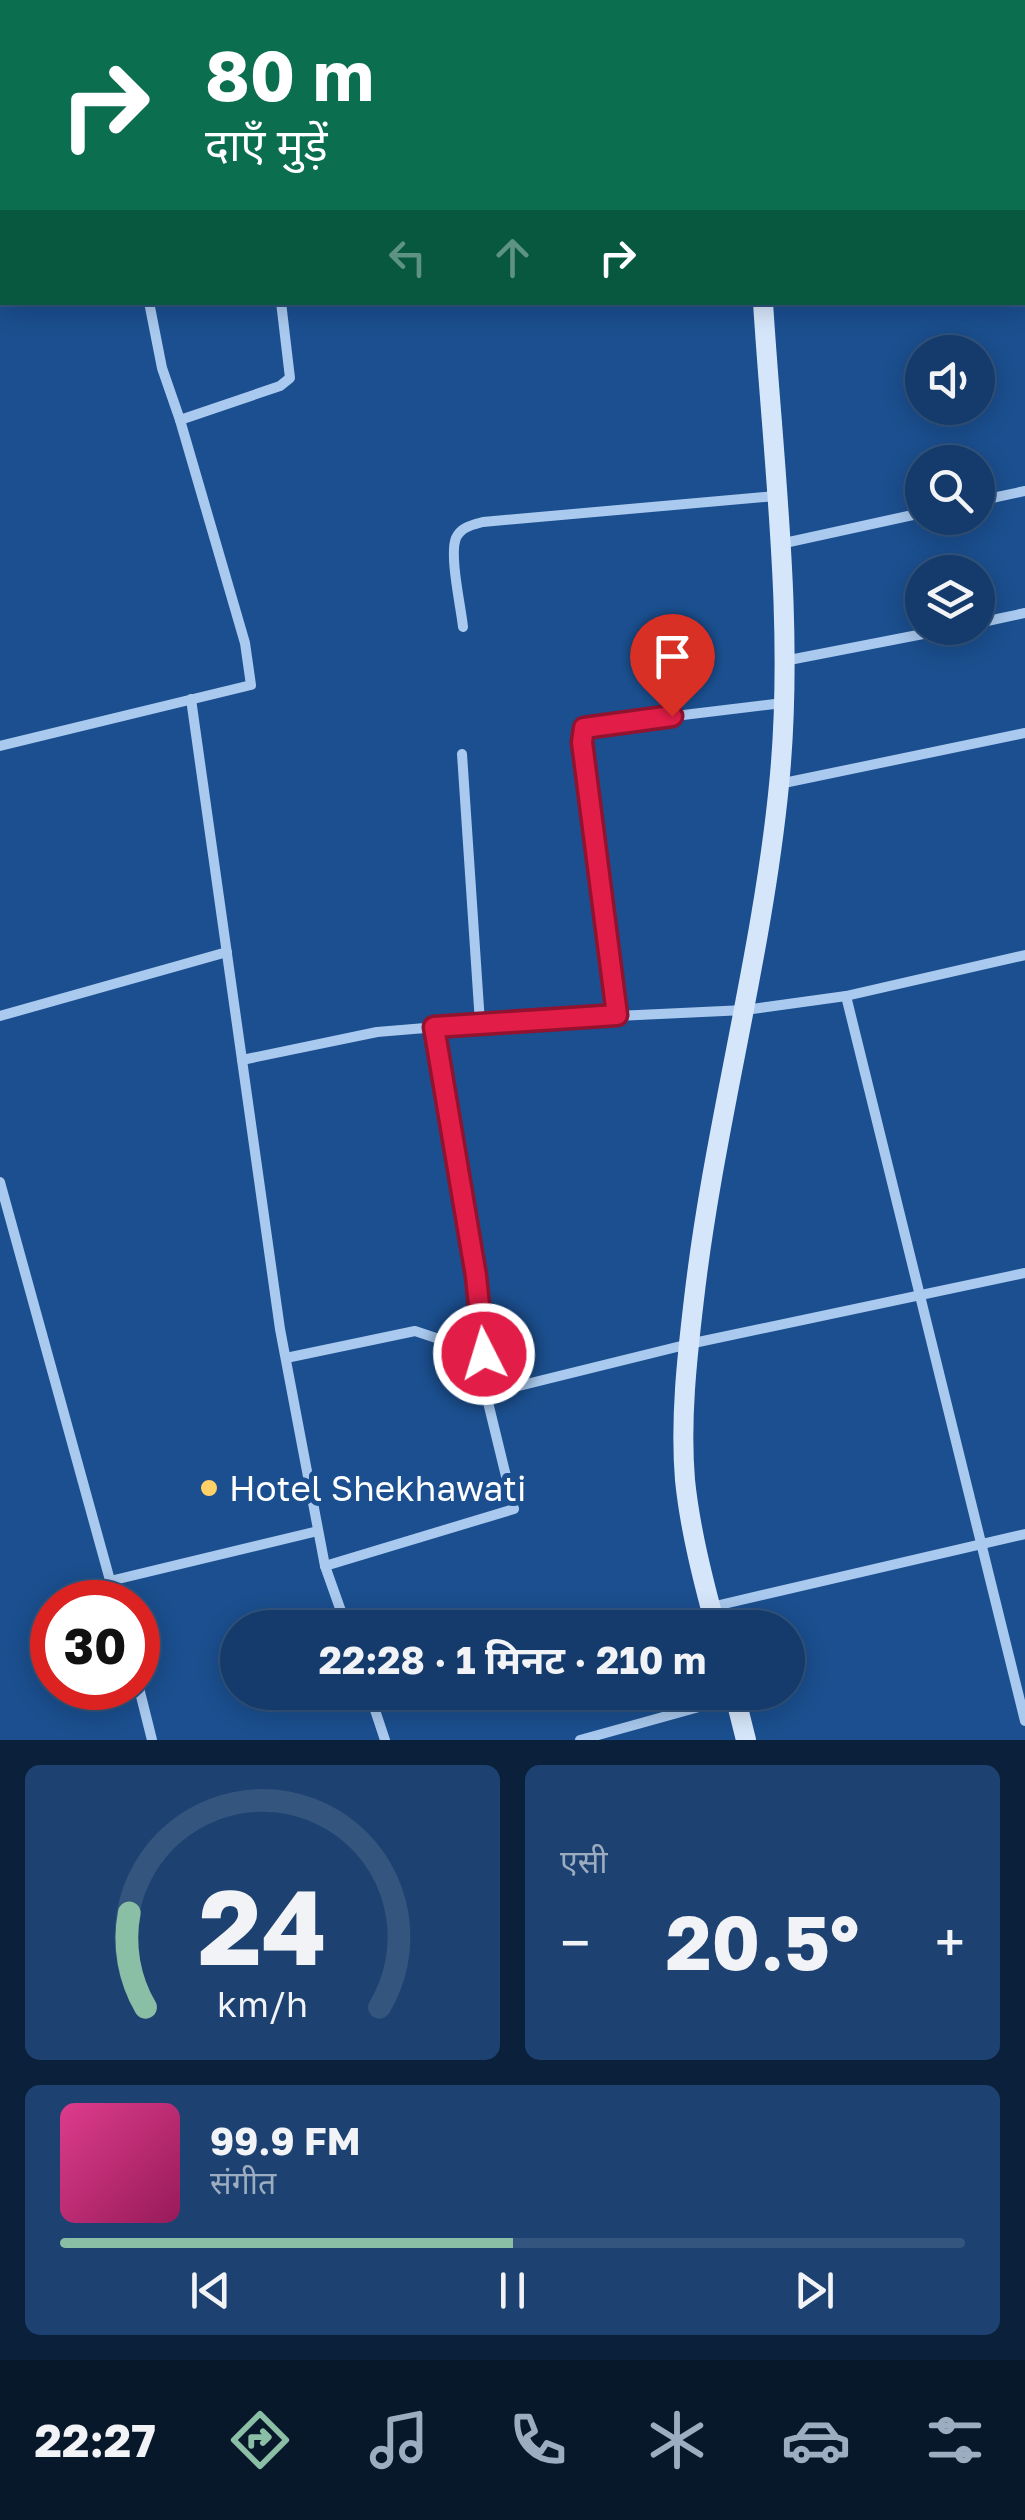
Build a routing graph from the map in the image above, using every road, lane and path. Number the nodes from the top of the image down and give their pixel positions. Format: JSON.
{"nodes":[{"id":1,"x":150,"y":305,"type":"edge"},
{"id":2,"x":281,"y":305,"type":"edge"},
{"id":3,"x":763,"y":305,"type":"edge"},
{"id":4,"x":180,"y":420,"type":"junction"},
{"id":5,"x":1025,"y":491,"type":"edge"},
{"id":6,"x":775,"y":496,"type":"junction"},
{"id":7,"x":995,"y":497,"type":"edge"},
{"id":8,"x":905,"y":517,"type":"edge"},
{"id":9,"x":778,"y":544,"type":"junction"},
{"id":10,"x":1025,"y":614,"type":"edge"},
{"id":11,"x":995,"y":620,"type":"edge"},
{"id":12,"x":464,"y":627,"type":"dead end"},
{"id":13,"x":905,"y":638,"type":"edge"},
{"id":14,"x":784,"y":661,"type":"junction"},
{"id":15,"x":191,"y":699,"type":"junction"},
{"id":16,"x":784,"y":703,"type":"junction"},
{"id":17,"x":1025,"y":733,"type":"edge"},
{"id":18,"x":0,"y":746,"type":"edge"},
{"id":19,"x":462,"y":754,"type":"dead end"},
{"id":20,"x":779,"y":784,"type":"junction"},
{"id":21,"x":227,"y":952,"type":"junction"},
{"id":22,"x":1025,"y":955,"type":"edge"},
{"id":23,"x":846,"y":996,"type":"junction"},
{"id":24,"x":744,"y":1010,"type":"junction"},
{"id":25,"x":617,"y":1015,"type":"junction"},
{"id":26,"x":0,"y":1016,"type":"edge"},
{"id":27,"x":480,"y":1023,"type":"junction"},
{"id":28,"x":434,"y":1027,"type":"junction"},
{"id":29,"x":242,"y":1060,"type":"junction"},
{"id":30,"x":0,"y":1182,"type":"edge"},
{"id":31,"x":1025,"y":1273,"type":"edge"},
{"id":32,"x":920,"y":1293,"type":"junction"},
{"id":33,"x":689,"y":1344,"type":"junction"},
{"id":34,"x":484,"y":1354,"type":"junction"},
{"id":35,"x":286,"y":1358,"type":"junction"},
{"id":36,"x":486,"y":1394,"type":"junction"},
{"id":37,"x":318,"y":1531,"type":"junction"},
{"id":38,"x":1025,"y":1534,"type":"edge"},
{"id":39,"x":982,"y":1544,"type":"junction"},
{"id":40,"x":325,"y":1566,"type":"junction"},
{"id":41,"x":110,"y":1580,"type":"joint"},
{"id":42,"x":341,"y":1610,"type":"edge"},
{"id":43,"x":712,"y":1610,"type":"edge"},
{"id":44,"x":739,"y":1610,"type":"edge"},
{"id":45,"x":144,"y":1710,"type":"edge"},
{"id":46,"x":375,"y":1710,"type":"edge"},
{"id":47,"x":683,"y":1710,"type":"edge"},
{"id":48,"x":739,"y":1710,"type":"edge"},
{"id":49,"x":1025,"y":1720,"type":"edge"},
{"id":50,"x":152,"y":1740,"type":"edge"},
{"id":51,"x":385,"y":1740,"type":"edge"},
{"id":52,"x":580,"y":1740,"type":"edge"},
{"id":53,"x":746,"y":1740,"type":"edge"}],
"edges":[{"from":1,"to":4,"type":"street"},
{"from":2,"to":4,"type":"street"},
{"from":3,"to":6,"type":"main road"},
{"from":4,"to":15,"type":"street"},
{"from":5,"to":7,"type":"street"},
{"from":6,"to":9,"type":"main road"},
{"from":6,"to":12,"type":"street"},
{"from":8,"to":9,"type":"street"},
{"from":9,"to":14,"type":"main road"},
{"from":10,"to":11,"type":"street"},
{"from":13,"to":14,"type":"street"},
{"from":14,"to":16,"type":"main road"},
{"from":15,"to":18,"type":"street"},
{"from":15,"to":21,"type":"street"},
{"from":16,"to":20,"type":"main road"},
{"from":16,"to":25,"type":"street"},
{"from":17,"to":20,"type":"street"},
{"from":19,"to":27,"type":"street"},
{"from":20,"to":24,"type":"main road"},
{"from":21,"to":26,"type":"street"},
{"from":21,"to":29,"type":"street"},
{"from":22,"to":23,"type":"street"},
{"from":23,"to":24,"type":"street"},
{"from":23,"to":32,"type":"street"},
{"from":24,"to":25,"type":"street"},
{"from":24,"to":33,"type":"main road"},
{"from":25,"to":27,"type":"street"},
{"from":27,"to":28,"type":"street"},
{"from":28,"to":29,"type":"street"},
{"from":28,"to":34,"type":"street"},
{"from":29,"to":35,"type":"street"},
{"from":30,"to":41,"type":"street"},
{"from":31,"to":32,"type":"street"},
{"from":32,"to":33,"type":"street"},
{"from":32,"to":39,"type":"street"},
{"from":33,"to":36,"type":"street"},
{"from":33,"to":43,"type":"main road"},
{"from":34,"to":35,"type":"street"},
{"from":34,"to":36,"type":"street"},
{"from":35,"to":37,"type":"street"},
{"from":36,"to":40,"type":"street"},
{"from":37,"to":40,"type":"street"},
{"from":37,"to":41,"type":"street"},
{"from":38,"to":39,"type":"street"},
{"from":39,"to":44,"type":"street"},
{"from":39,"to":49,"type":"street"},
{"from":40,"to":42,"type":"street"},
{"from":45,"to":50,"type":"street"},
{"from":46,"to":51,"type":"street"},
{"from":47,"to":52,"type":"street"},
{"from":48,"to":53,"type":"main road"}]}
